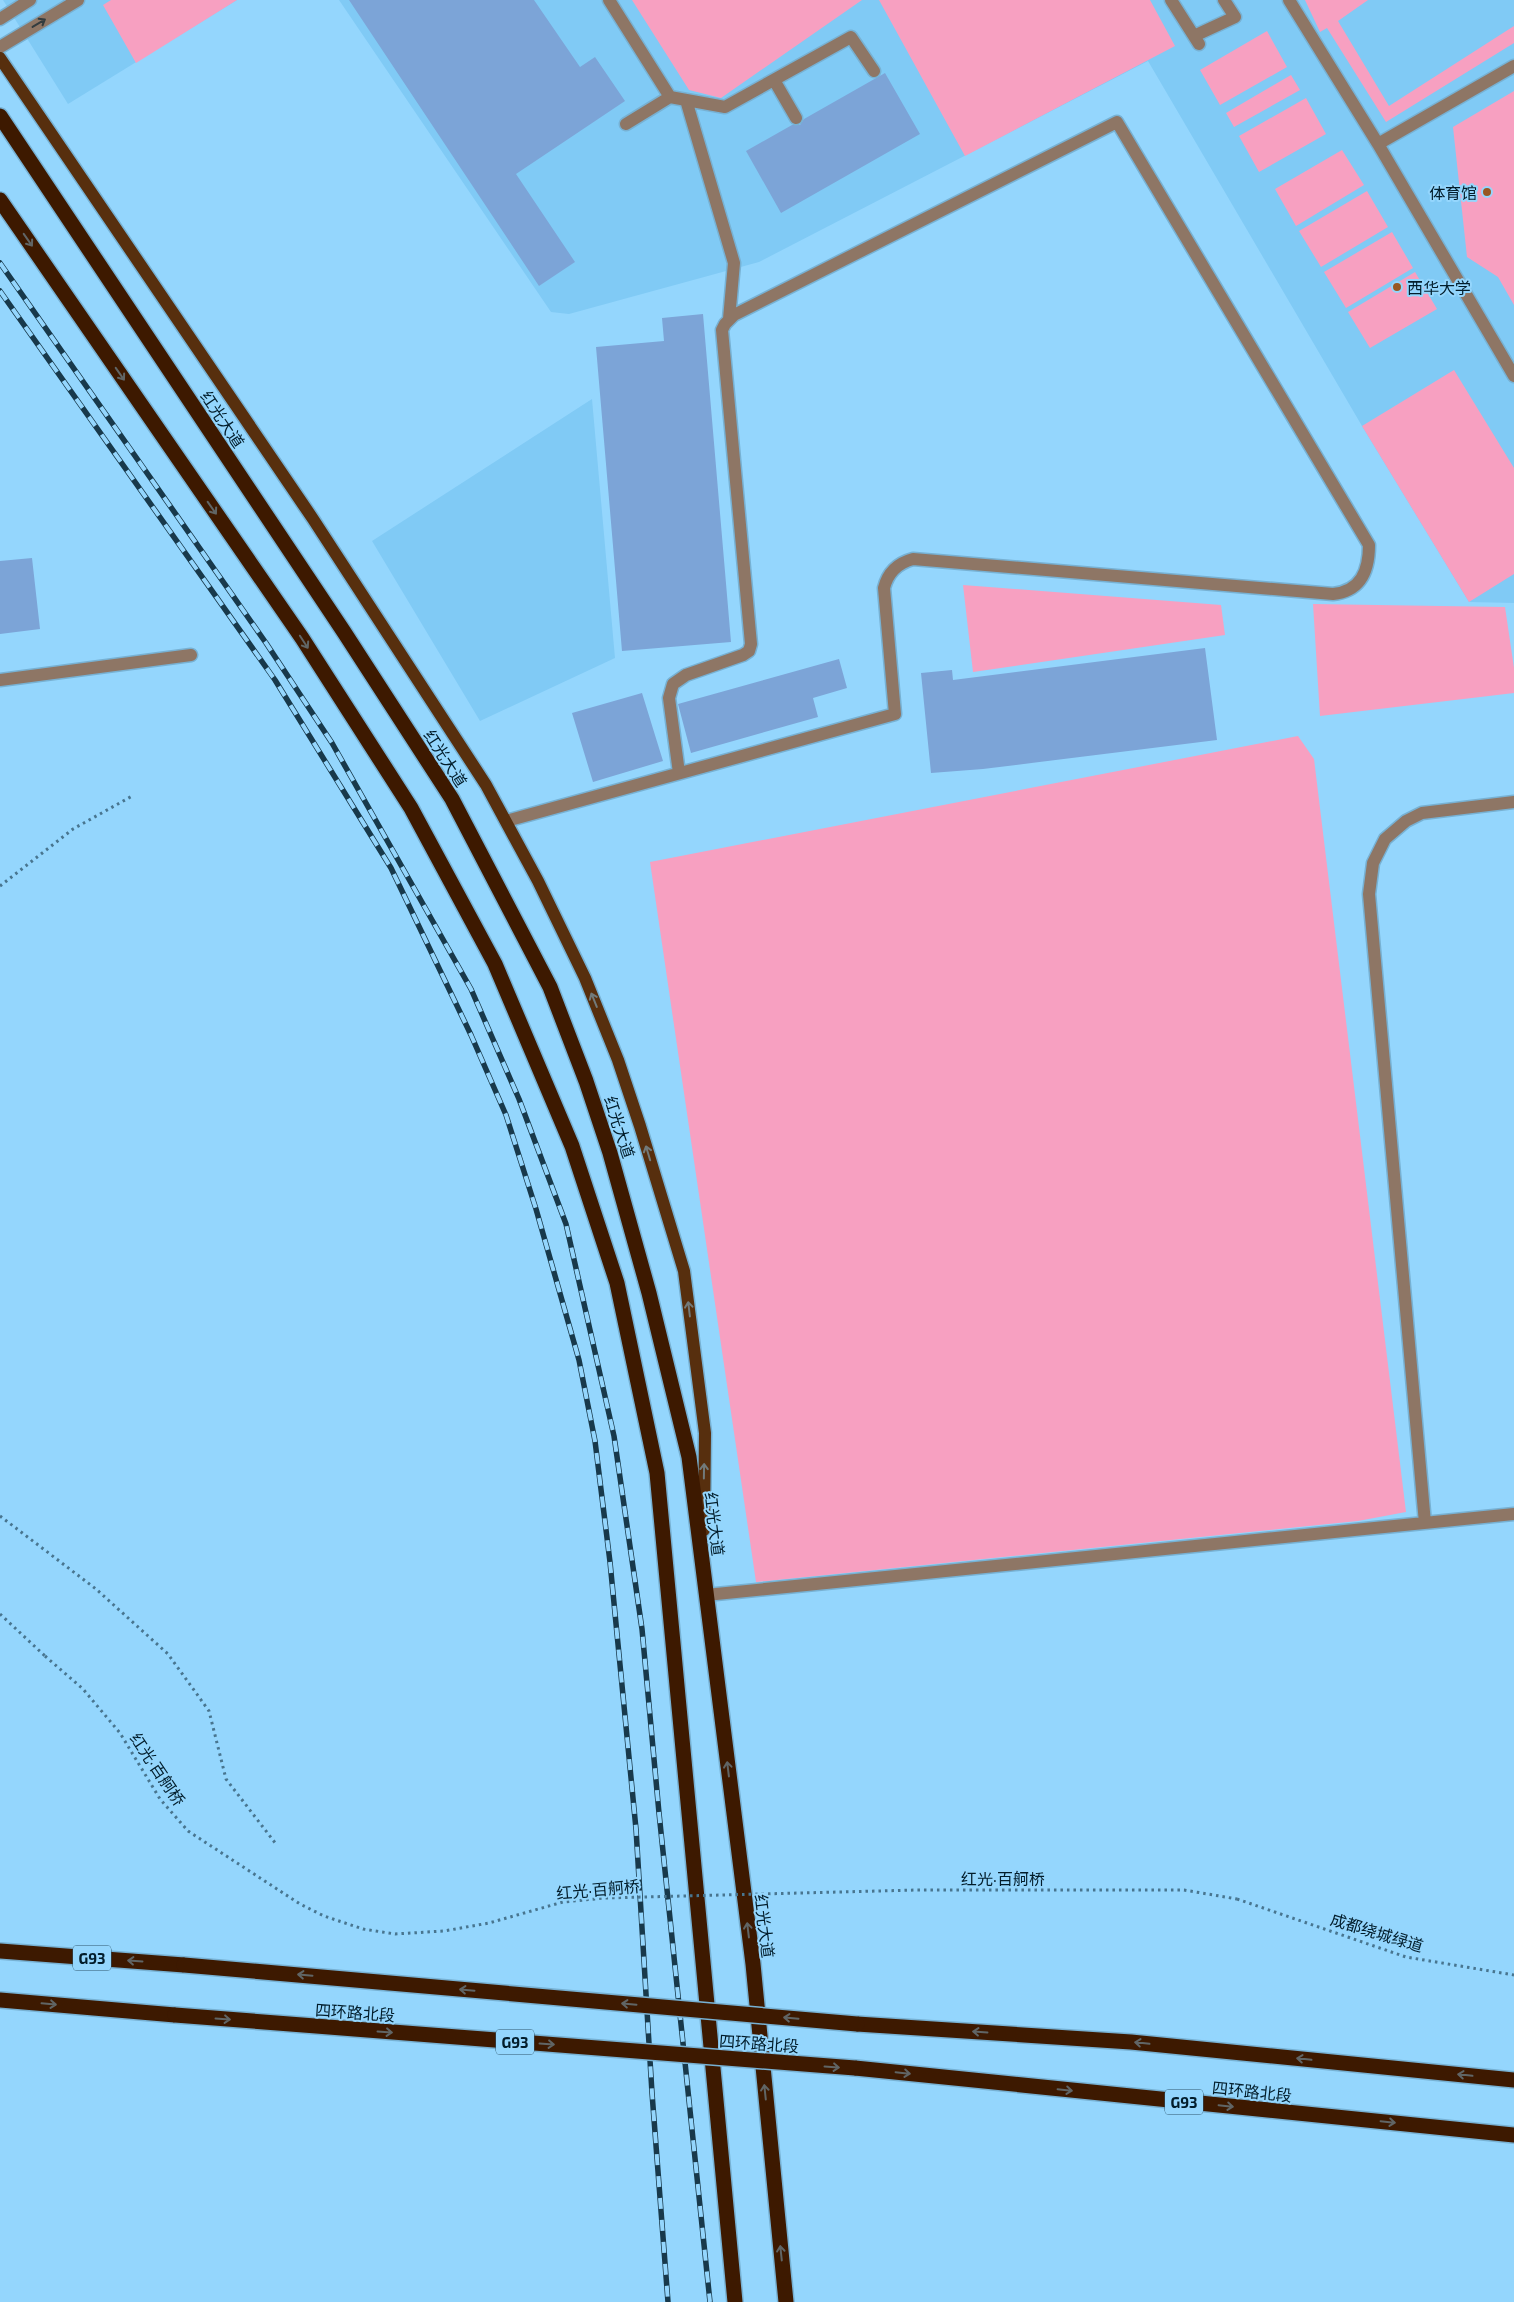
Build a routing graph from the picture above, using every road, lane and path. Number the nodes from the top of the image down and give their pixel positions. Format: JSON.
{"nodes":[{"id":1,"x":30,"y":0,"type":"edge"},
{"id":2,"x":78,"y":0,"type":"edge"},
{"id":3,"x":609,"y":0,"type":"edge"},
{"id":4,"x":1172,"y":0,"type":"edge"},
{"id":5,"x":1224,"y":0,"type":"edge"},
{"id":6,"x":1294,"y":2,"type":"edge"},
{"id":7,"x":0,"y":18,"type":"edge"},
{"id":8,"x":0,"y":47,"type":"edge"},
{"id":9,"x":0,"y":58,"type":"edge"},
{"id":10,"x":1514,"y":66,"type":"edge"},
{"id":11,"x":874,"y":71,"type":"dead end"},
{"id":12,"x":774,"y":80,"type":"junction"},
{"id":13,"x":670,"y":96,"type":"junction"},
{"id":14,"x":686,"y":100,"type":"junction"},
{"id":15,"x":0,"y":116,"type":"edge"},
{"id":16,"x":796,"y":118,"type":"dead end"},
{"id":17,"x":626,"y":124,"type":"dead end"},
{"id":18,"x":1378,"y":144,"type":"junction"},
{"id":19,"x":0,"y":200,"type":"edge"},
{"id":20,"x":729,"y":319,"type":"junction"},
{"id":21,"x":1514,"y":376,"type":"edge"},
{"id":22,"x":191,"y":654,"type":"dead end"},
{"id":23,"x":0,"y":680,"type":"edge"},
{"id":24,"x":679,"y":773,"type":"junction"},
{"id":25,"x":134,"y":795,"type":"dead end"},
{"id":26,"x":1514,"y":802,"type":"edge"},
{"id":27,"x":506,"y":821,"type":"junction"},
{"id":28,"x":0,"y":886,"type":"edge"},
{"id":29,"x":1514,"y":1514,"type":"edge"},
{"id":30,"x":0,"y":1516,"type":"edge"},
{"id":31,"x":1425,"y":1523,"type":"junction"},
{"id":32,"x":703,"y":1572,"type":"junction"},
{"id":33,"x":706,"y":1595,"type":"junction"},
{"id":34,"x":0,"y":1614,"type":"edge"},
{"id":35,"x":276,"y":1844,"type":"dead end"},
{"id":36,"x":1237,"y":1899,"type":"joint"},
{"id":37,"x":0,"y":1951,"type":"edge"},
{"id":38,"x":1514,"y":1975,"type":"edge"},
{"id":39,"x":0,"y":2000,"type":"edge"},
{"id":40,"x":1514,"y":2080,"type":"edge"},
{"id":41,"x":1514,"y":2135,"type":"edge"},
{"id":42,"x":735,"y":2302,"type":"edge"},
{"id":43,"x":786,"y":2302,"type":"edge"}],
"edges":[{"from":1,"to":7,"type":"street"},
{"from":8,"to":2,"type":"street","one_way":true},
{"from":3,"to":13,"type":"street"},
{"from":4,"to":5,"type":"street"},
{"from":6,"to":18,"type":"street"},
{"from":9,"to":27,"type":"main road"},
{"from":10,"to":18,"type":"street"},
{"from":11,"to":12,"type":"street"},
{"from":12,"to":14,"type":"street"},
{"from":12,"to":16,"type":"street"},
{"from":13,"to":14,"type":"street"},
{"from":13,"to":17,"type":"street"},
{"from":14,"to":20,"type":"street"},
{"from":15,"to":32,"type":"highway","name":"红光大道"},
{"from":18,"to":21,"type":"street"},
{"from":19,"to":42,"type":"highway","one_way":true},
{"from":20,"to":24,"type":"street"},
{"from":20,"to":24,"type":"street"},
{"from":22,"to":23,"type":"street"},
{"from":24,"to":27,"type":"street"},
{"from":25,"to":28,"type":"path"},
{"from":26,"to":31,"type":"street"},
{"from":32,"to":27,"type":"main road","one_way":true},
{"from":29,"to":31,"type":"street"},
{"from":30,"to":35,"type":"path"},
{"from":31,"to":33,"type":"street"},
{"from":32,"to":33,"type":"highway","name":"红光大道"},
{"from":43,"to":33,"type":"highway","name":"红光大道","one_way":true},
{"from":34,"to":36,"type":"path","name":"红光·百舸桥","bridge":true},
{"from":36,"to":38,"type":"path","name":"成都绕城绿道"},
{"from":40,"to":37,"type":"highway","name":"四环路北段","number":"G93","one_way":true,"bridge":true},
{"from":39,"to":41,"type":"highway","name":"四环路北段","number":"G93","one_way":true,"bridge":true}]}
